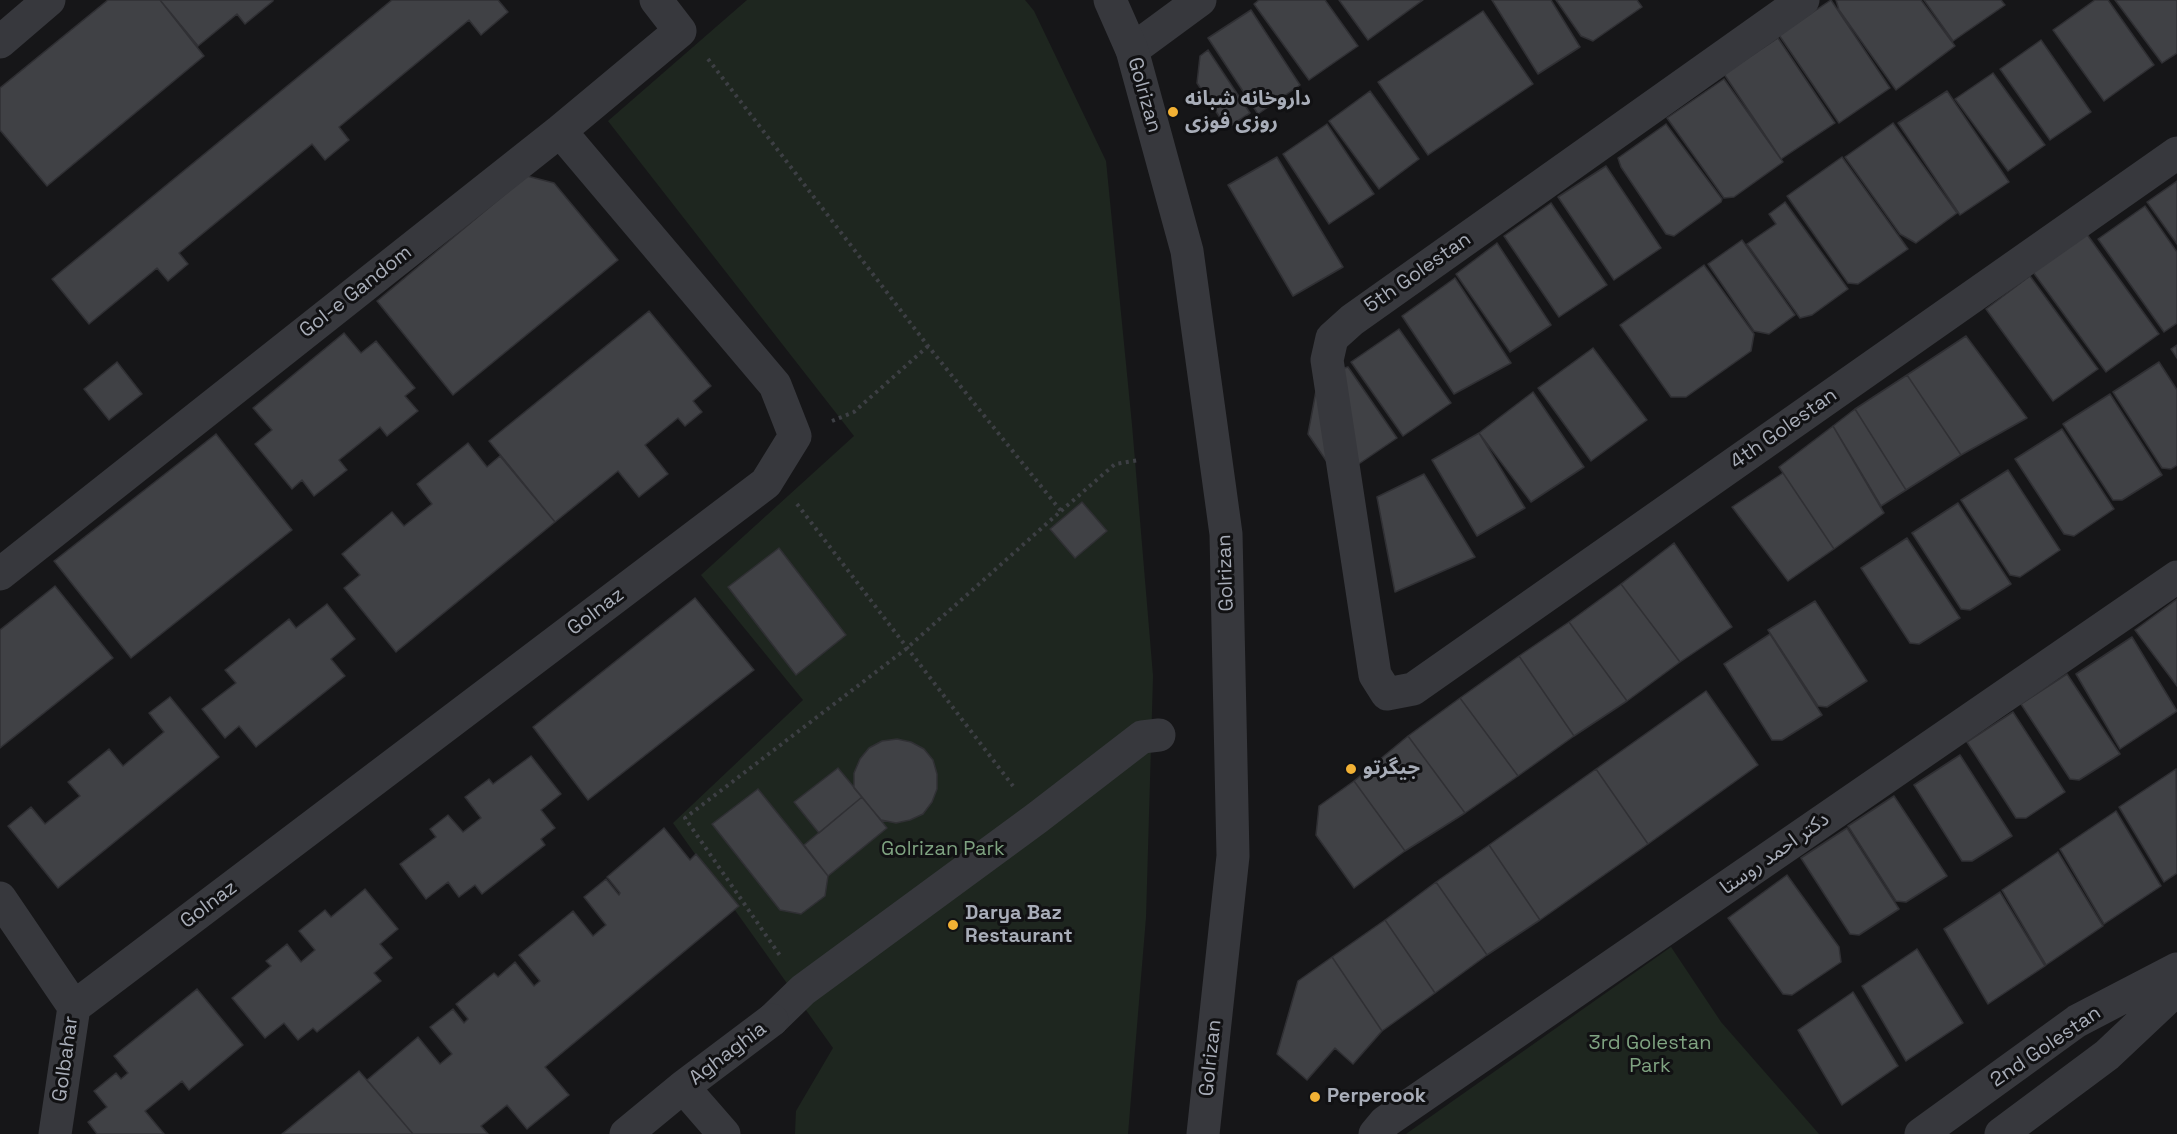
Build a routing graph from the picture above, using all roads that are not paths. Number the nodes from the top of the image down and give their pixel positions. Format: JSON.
{"nodes":[{"id":1,"x":49,"y":0,"type":"edge"},
{"id":2,"x":656,"y":0,"type":"edge"},
{"id":3,"x":1200,"y":0,"type":"edge"},
{"id":4,"x":1803,"y":0,"type":"edge"},
{"id":5,"x":1115,"y":18,"type":"edge"},
{"id":6,"x":0,"y":42,"type":"edge"},
{"id":7,"x":560,"y":131,"type":"junction"},
{"id":8,"x":2177,"y":153,"type":"edge"},
{"id":9,"x":0,"y":574,"type":"edge"},
{"id":10,"x":2177,"y":577,"type":"edge"},
{"id":11,"x":1387,"y":694,"type":"joint"},
{"id":12,"x":1160,"y":735,"type":"dead end"},
{"id":13,"x":0,"y":898,"type":"edge"},
{"id":14,"x":2177,"y":969,"type":"edge"},
{"id":15,"x":2177,"y":989,"type":"edge"},
{"id":16,"x":74,"y":1007,"type":"junction"},
{"id":17,"x":683,"y":1087,"type":"junction"},
{"id":18,"x":55,"y":1134,"type":"edge"},
{"id":19,"x":626,"y":1134,"type":"edge"},
{"id":20,"x":724,"y":1134,"type":"edge"},
{"id":21,"x":1203,"y":1134,"type":"edge"},
{"id":22,"x":1375,"y":1134,"type":"edge"},
{"id":23,"x":1921,"y":1134,"type":"edge"},
{"id":24,"x":2001,"y":1134,"type":"edge"}],
"edges":[{"from":1,"to":6,"type":"street"},
{"from":2,"to":7,"type":"street","name":"Gol-e Gandom"},
{"from":3,"to":5,"type":"street"},
{"from":4,"to":11,"type":"street","name":"5th Golestan"},
{"from":5,"to":21,"type":"street","name":"Golrizan"},
{"from":7,"to":9,"type":"street","name":"Gol-e Gandom"},
{"from":7,"to":16,"type":"street","name":"Golnaz"},
{"from":8,"to":11,"type":"street","name":"4th Golestan"},
{"from":10,"to":22,"type":"street","name":"دکتر احمد روستا"},
{"from":12,"to":17,"type":"street","name":"Aghaghia"},
{"from":13,"to":16,"type":"street","name":"Golbahar"},
{"from":14,"to":23,"type":"street","name":"2nd Golestan"},
{"from":15,"to":24,"type":"street","name":"2nd Golestan"},
{"from":16,"to":18,"type":"street","name":"Golbahar"},
{"from":17,"to":19,"type":"street","name":"Aghaghia"},
{"from":17,"to":20,"type":"street","name":"Aghaghia"}]}
